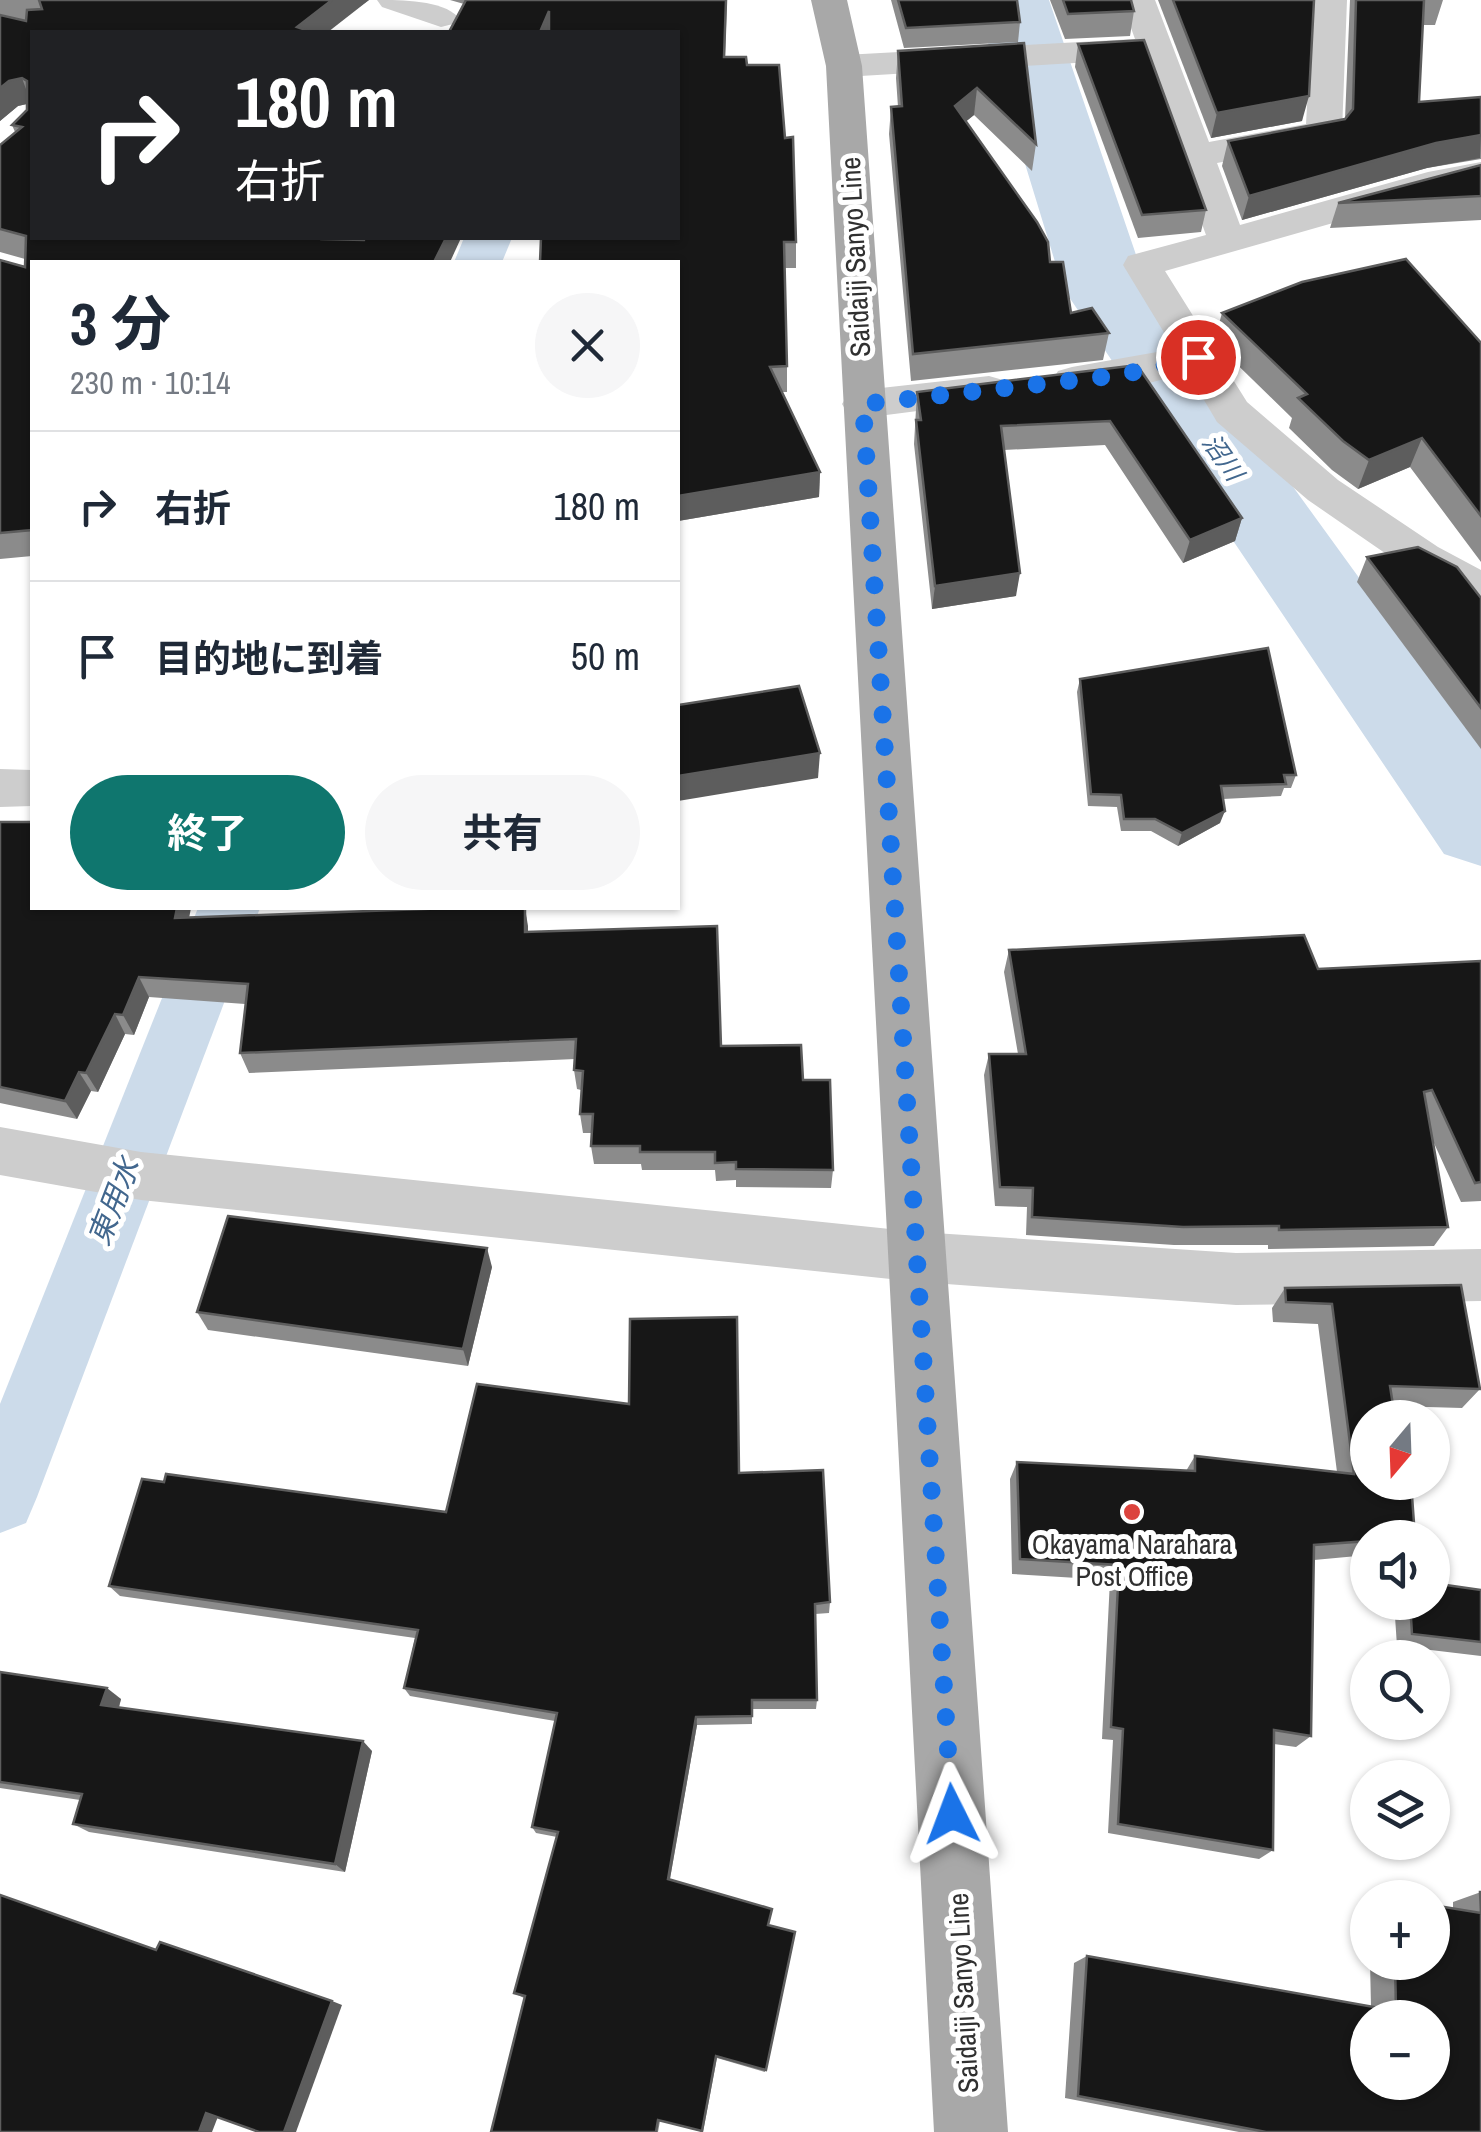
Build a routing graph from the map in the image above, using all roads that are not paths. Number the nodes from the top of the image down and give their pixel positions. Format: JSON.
{"nodes":[{"id":1,"x":394,"y":0,"type":"edge"},
{"id":2,"x":829,"y":0,"type":"edge"},
{"id":3,"x":1138,"y":0,"type":"edge"},
{"id":4,"x":1330,"y":0,"type":"edge"},
{"id":5,"x":442,"y":16,"type":"edge"},
{"id":6,"x":1156,"y":48,"type":"junction"},
{"id":7,"x":844,"y":66,"type":"junction"},
{"id":8,"x":1196,"y":156,"type":"junction"},
{"id":9,"x":1481,"y":173,"type":"edge"},
{"id":10,"x":1227,"y":240,"type":"junction"},
{"id":11,"x":1198,"y":357,"type":"junction"},
{"id":12,"x":863,"y":404,"type":"junction"},
{"id":13,"x":1481,"y":590,"type":"edge"},
{"id":14,"x":0,"y":788,"type":"edge"},
{"id":15,"x":30,"y":788,"type":"edge"},
{"id":16,"x":0,"y":1151,"type":"edge"},
{"id":17,"x":919,"y":1257,"type":"junction"},
{"id":18,"x":1481,"y":1275,"type":"edge"},
{"id":19,"x":971,"y":2132,"type":"edge"}],
"edges":[{"from":1,"to":5,"type":"street"},
{"from":2,"to":7,"type":"main road","name":"Saidaiji Sanyo Line"},
{"from":3,"to":6,"type":"street"},
{"from":4,"to":8,"type":"street"},
{"from":6,"to":7,"type":"street"},
{"from":6,"to":8,"type":"street"},
{"from":7,"to":12,"type":"main road","name":"Saidaiji Sanyo Line"},
{"from":8,"to":10,"type":"street"},
{"from":9,"to":10,"type":"street"},
{"from":10,"to":11,"type":"street"},
{"from":11,"to":12,"type":"street"},
{"from":11,"to":13,"type":"street"},
{"from":12,"to":17,"type":"main road","name":"Saidaiji Sanyo Line"},
{"from":14,"to":15,"type":"street"},
{"from":16,"to":17,"type":"street"},
{"from":17,"to":18,"type":"street"},
{"from":17,"to":19,"type":"main road","name":"Saidaiji Sanyo Line"}]}
